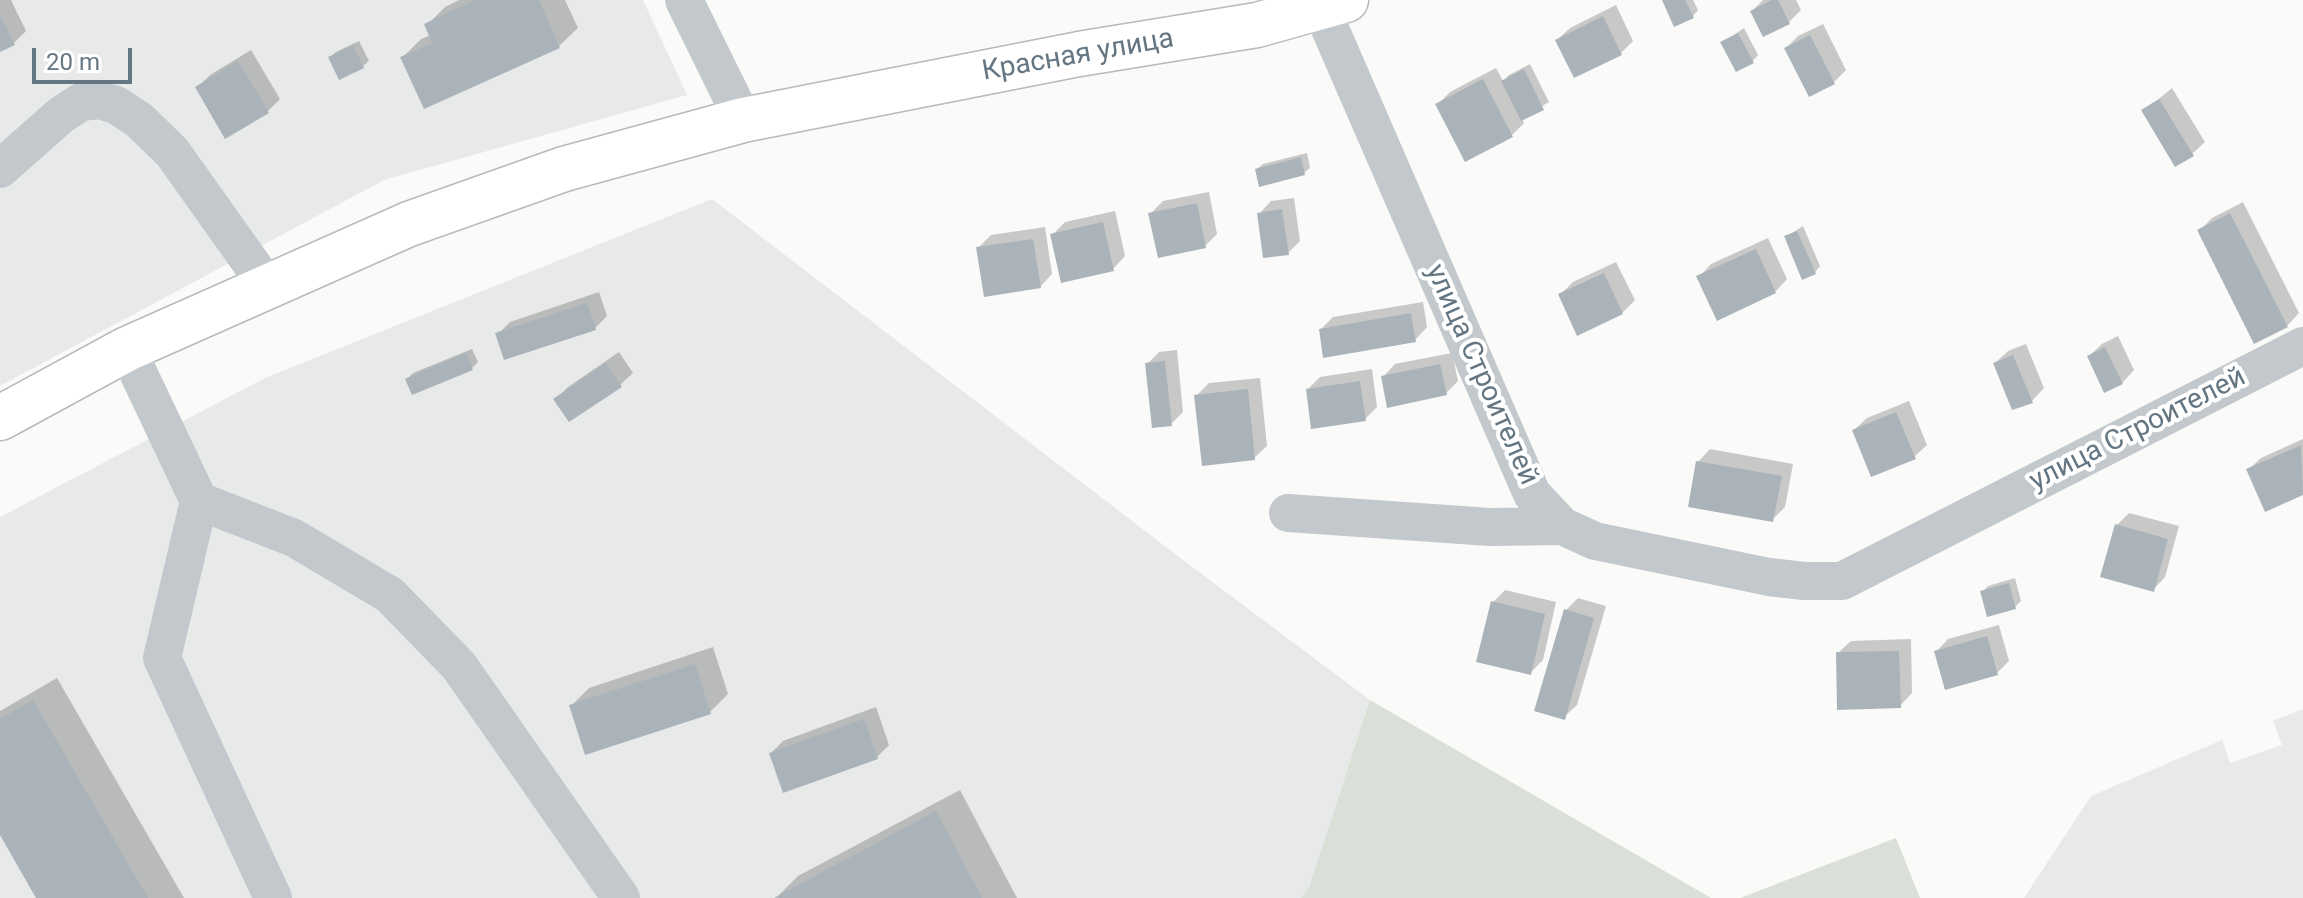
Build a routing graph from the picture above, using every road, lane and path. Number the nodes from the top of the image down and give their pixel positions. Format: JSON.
{"nodes":[{"id":1,"x":684,"y":0,"type":"edge"},
{"id":2,"x":1333,"y":4,"type":"edge"},
{"id":3,"x":743,"y":120,"type":"junction"},
{"id":4,"x":0,"y":169,"type":"edge"},
{"id":5,"x":268,"y":287,"type":"junction"},
{"id":6,"x":2303,"y":346,"type":"edge"},
{"id":7,"x":127,"y":349,"type":"junction"},
{"id":8,"x":0,"y":418,"type":"edge"},
{"id":9,"x":199,"y":501,"type":"junction"},
{"id":10,"x":1288,"y":513,"type":"dead end"},
{"id":11,"x":1562,"y":526,"type":"junction"},
{"id":12,"x":273,"y":898,"type":"edge"},
{"id":13,"x":621,"y":898,"type":"edge"}],
"edges":[{"from":1,"to":3,"type":"street"},
{"from":2,"to":3,"type":"main road","name":"Красная улица"},
{"from":2,"to":11,"type":"street","name":"улица Строителей"},
{"from":3,"to":5,"type":"main road","name":"Красная улица"},
{"from":4,"to":5,"type":"street"},
{"from":5,"to":7,"type":"main road","name":"Красная улица"},
{"from":6,"to":11,"type":"street","name":"улица Строителей"},
{"from":7,"to":8,"type":"main road","name":"Красная улица"},
{"from":7,"to":9,"type":"street"},
{"from":9,"to":12,"type":"street"},
{"from":9,"to":13,"type":"street"},
{"from":10,"to":11,"type":"street"}]}
